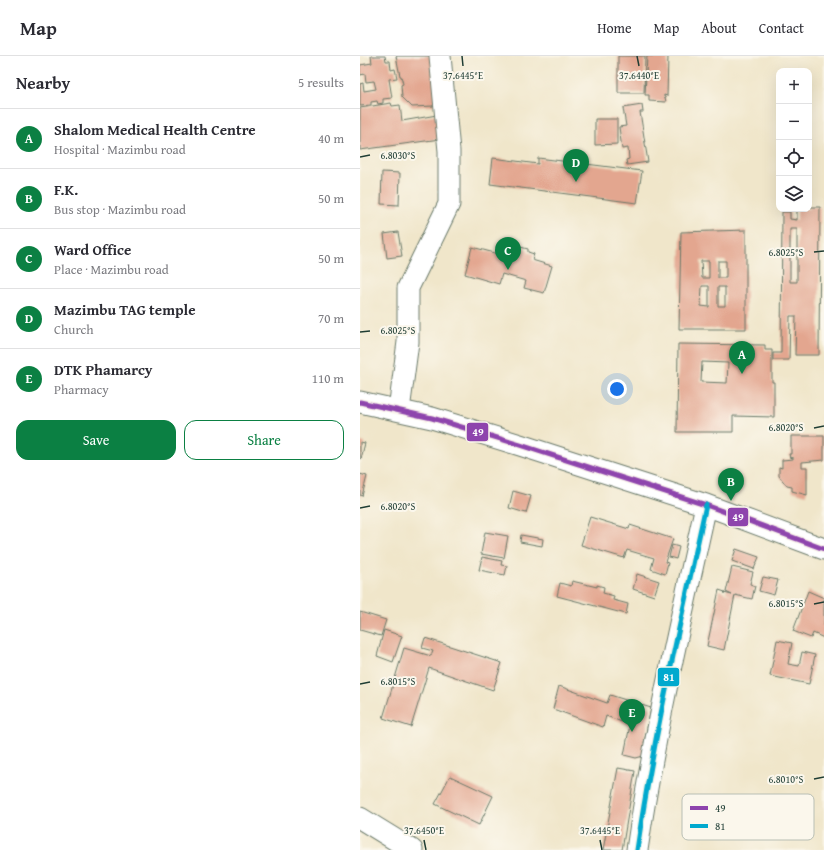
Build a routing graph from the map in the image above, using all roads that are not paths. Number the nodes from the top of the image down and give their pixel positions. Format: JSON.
{"nodes":[{"id":1,"x":440,"y":56,"type":"edge"},
{"id":2,"x":360,"y":402,"type":"edge"},
{"id":3,"x":398,"y":410,"type":"junction"},
{"id":4,"x":706,"y":505,"type":"junction"},
{"id":5,"x":824,"y":549,"type":"edge"},
{"id":6,"x":360,"y":818,"type":"edge"},
{"id":7,"x":412,"y":850,"type":"edge"},
{"id":8,"x":637,"y":850,"type":"edge"}],
"edges":[{"from":1,"to":3,"type":"street"},
{"from":2,"to":3,"type":"street"},
{"from":3,"to":4,"type":"street"},
{"from":4,"to":5,"type":"street"},
{"from":4,"to":8,"type":"street"},
{"from":6,"to":7,"type":"street"}]}
